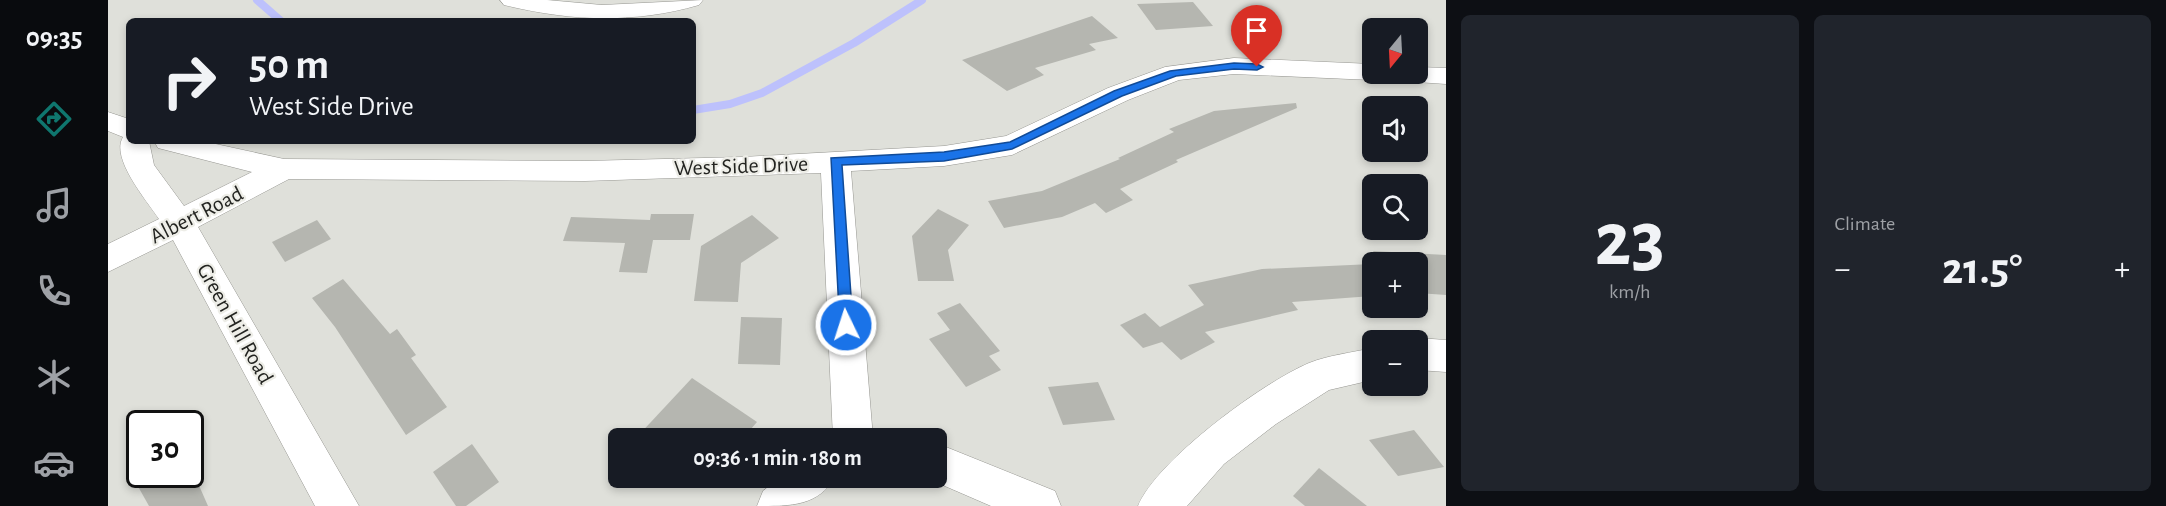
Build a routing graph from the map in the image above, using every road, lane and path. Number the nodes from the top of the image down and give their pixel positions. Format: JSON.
{"nodes":[{"id":1,"x":512,"y":0,"type":"edge"},
{"id":2,"x":691,"y":0,"type":"edge"},
{"id":3,"x":1362,"y":72,"type":"edge"},
{"id":4,"x":1428,"y":75,"type":"edge"},
{"id":5,"x":1446,"y":76,"type":"edge"},
{"id":6,"x":108,"y":121,"type":"edge"},
{"id":7,"x":126,"y":128,"type":"edge"},
{"id":8,"x":135,"y":144,"type":"edge"},
{"id":9,"x":178,"y":144,"type":"edge"},
{"id":10,"x":835,"y":161,"type":"junction"},
{"id":11,"x":284,"y":169,"type":"junction"},
{"id":12,"x":180,"y":224,"type":"junction"},
{"id":13,"x":108,"y":259,"type":"edge"},
{"id":14,"x":1428,"y":355,"type":"edge"},
{"id":15,"x":1446,"y":356,"type":"edge"},
{"id":16,"x":1362,"y":366,"type":"edge"},
{"id":17,"x":852,"y":428,"type":"edge"},
{"id":18,"x":947,"y":467,"type":"edge"},
{"id":19,"x":800,"y":488,"type":"edge"},
{"id":20,"x":338,"y":506,"type":"edge"},
{"id":21,"x":778,"y":506,"type":"edge"},
{"id":22,"x":1040,"y":506,"type":"edge"},
{"id":23,"x":1159,"y":506,"type":"edge"}],
"edges":[{"from":1,"to":2,"type":"street"},
{"from":3,"to":10,"type":"street","name":"West Side Drive"},
{"from":4,"to":5,"type":"street"},
{"from":6,"to":7,"type":"street"},
{"from":8,"to":12,"type":"street","name":"Green Hill Road"},
{"from":9,"to":11,"type":"street","name":"West Side Drive"},
{"from":10,"to":11,"type":"street","name":"West Side Drive"},
{"from":10,"to":17,"type":"street"},
{"from":11,"to":12,"type":"street","name":"Albert Road"},
{"from":12,"to":13,"type":"street","name":"Albert Road"},
{"from":12,"to":20,"type":"street","name":"Green Hill Road"},
{"from":14,"to":15,"type":"street"},
{"from":16,"to":23,"type":"street"},
{"from":18,"to":22,"type":"street"},
{"from":19,"to":21,"type":"street"}]}
